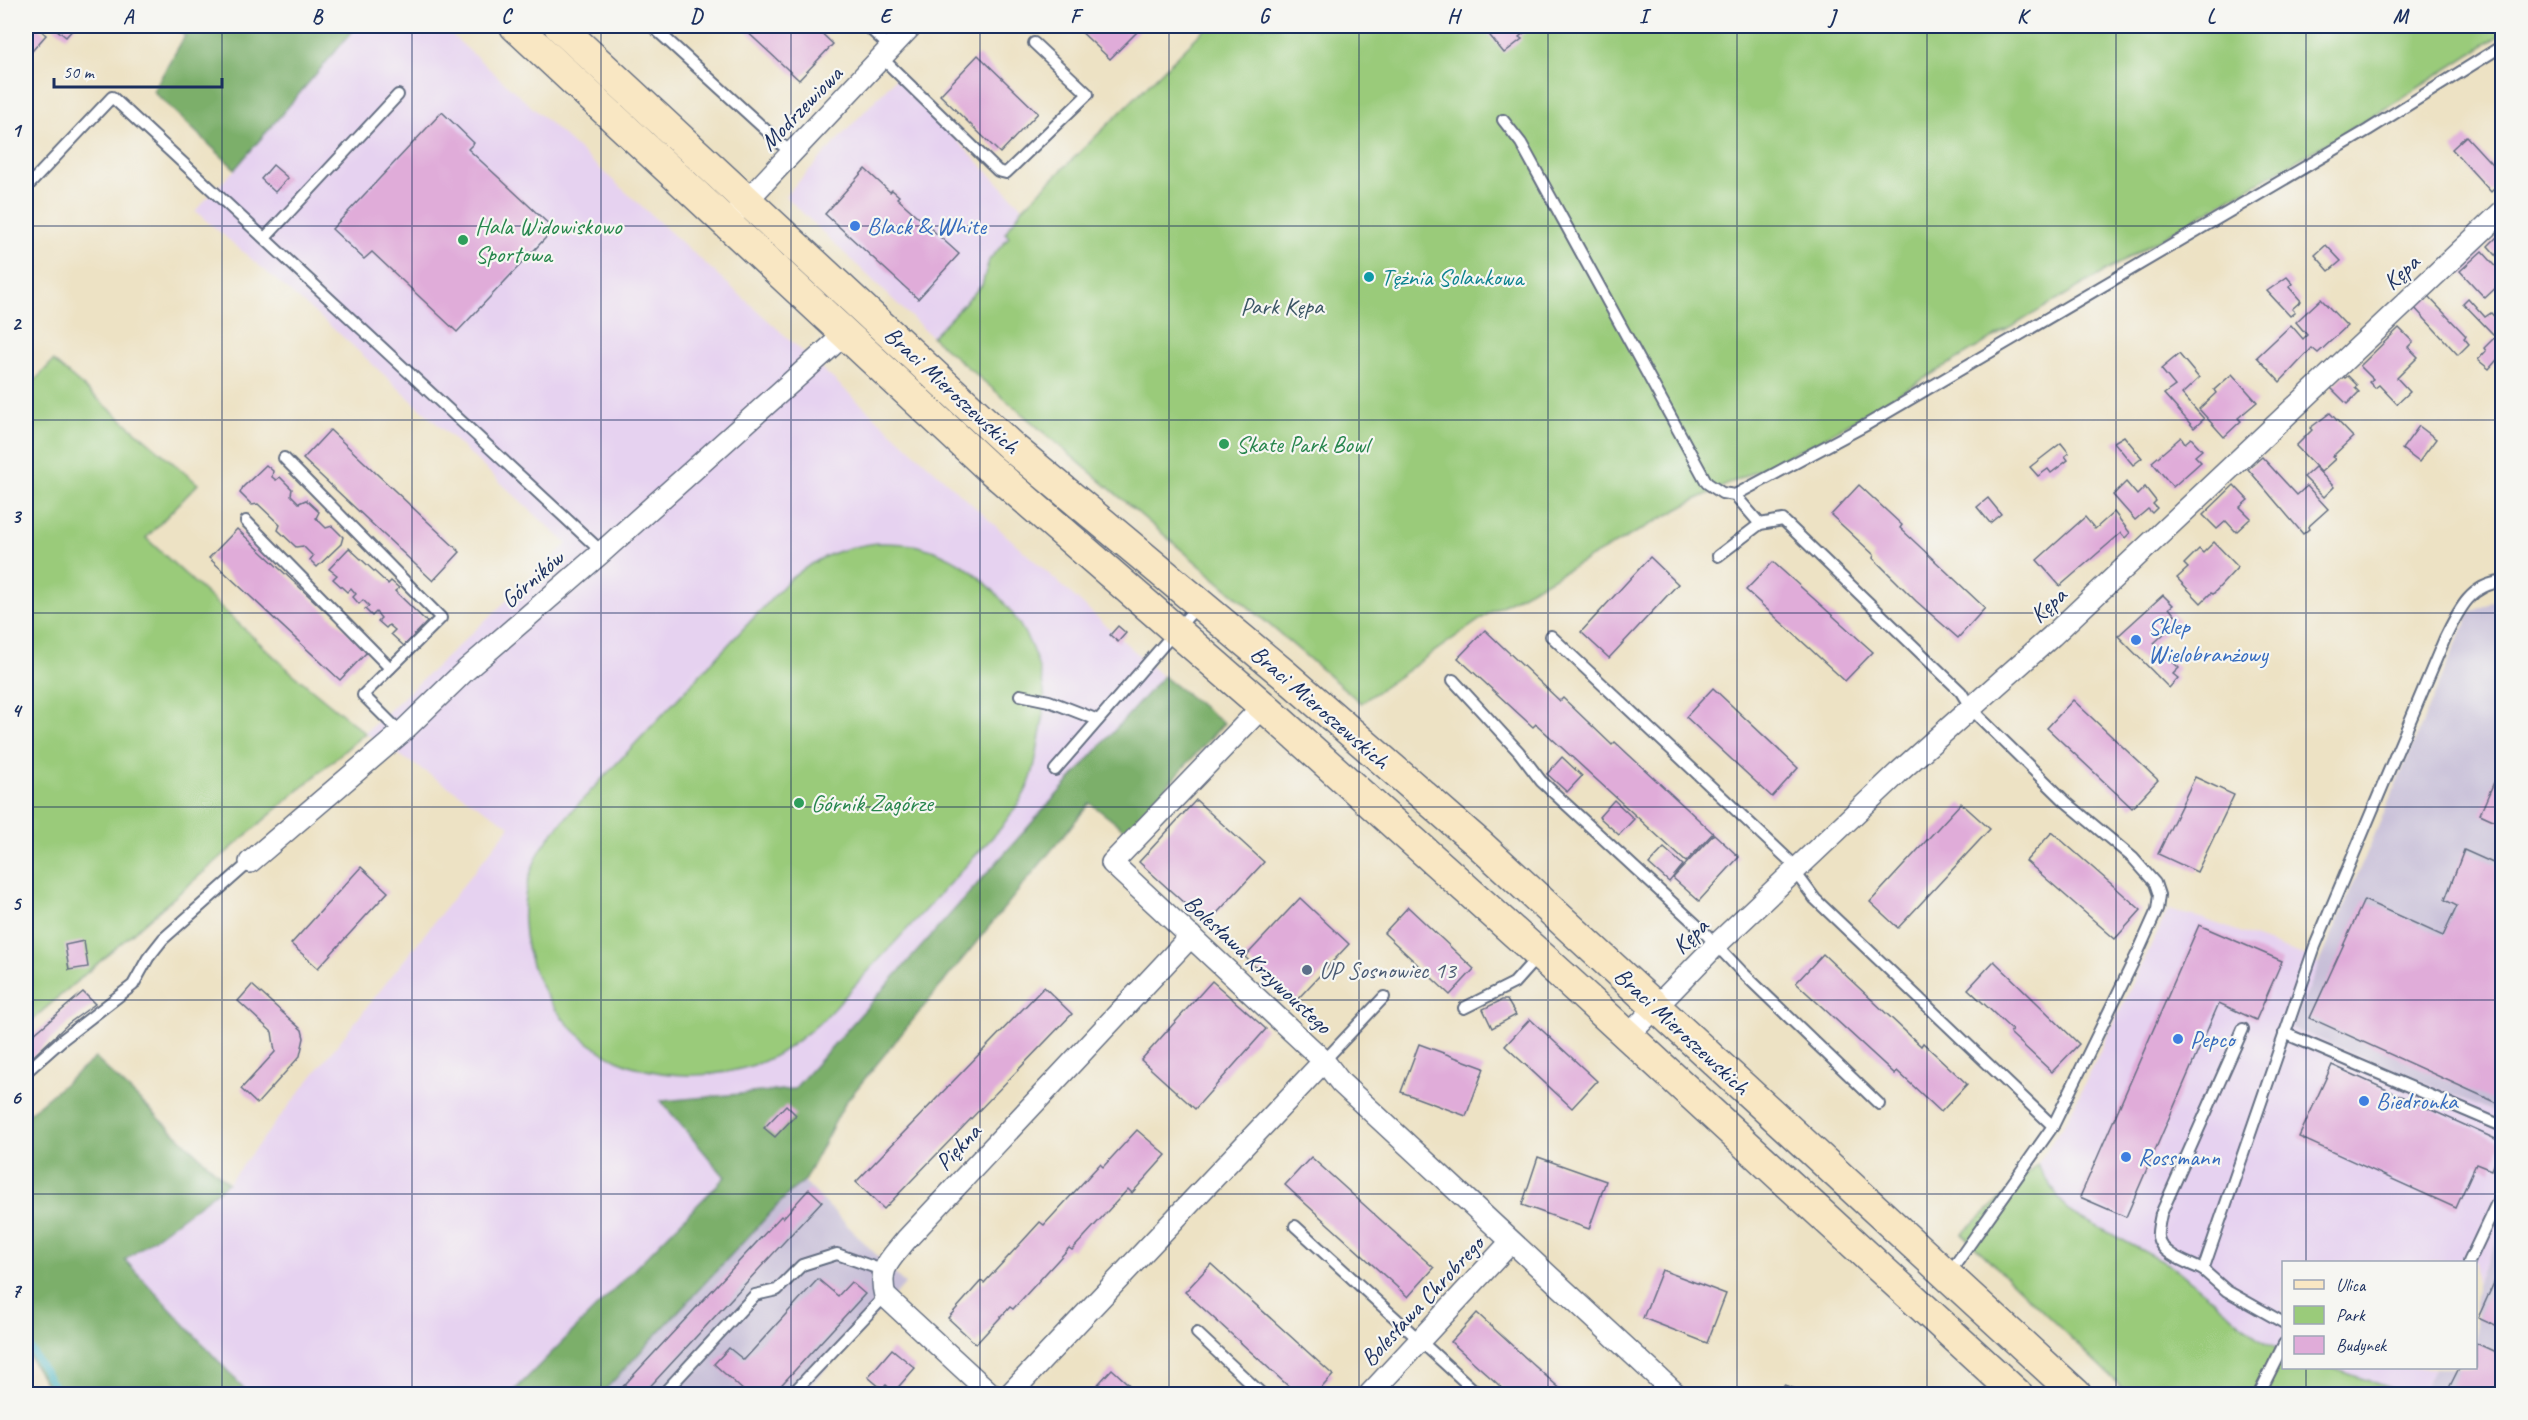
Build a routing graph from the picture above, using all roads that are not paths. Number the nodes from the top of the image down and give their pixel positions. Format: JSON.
{"nodes":[{"id":1,"x":515,"y":26,"type":"edge"},
{"id":2,"x":559,"y":26,"type":"edge"},
{"id":3,"x":652,"y":26,"type":"edge"},
{"id":4,"x":867,"y":26,"type":"edge"},
{"id":5,"x":911,"y":26,"type":"edge"},
{"id":6,"x":1034,"y":43,"type":"dead end"},
{"id":7,"x":2502,"y":46,"type":"edge"},
{"id":8,"x":887,"y":53,"type":"junction"},
{"id":9,"x":398,"y":94,"type":"dead end"},
{"id":10,"x":1503,"y":120,"type":"dead end"},
{"id":11,"x":792,"y":154,"type":"junction"},
{"id":12,"x":26,"y":188,"type":"edge"},
{"id":13,"x":748,"y":200,"type":"junction"},
{"id":14,"x":2502,"y":212,"type":"edge"},
{"id":15,"x":725,"y":223,"type":"junction"},
{"id":16,"x":265,"y":238,"type":"junction"},
{"id":17,"x":846,"y":333,"type":"junction"},
{"id":18,"x":284,"y":458,"type":"dead end"},
{"id":19,"x":1735,"y":495,"type":"junction"},
{"id":20,"x":246,"y":522,"type":"dead end"},
{"id":21,"x":1760,"y":524,"type":"junction"},
{"id":22,"x":602,"y":552,"type":"junction"},
{"id":23,"x":1718,"y":556,"type":"dead end"},
{"id":24,"x":2502,"y":582,"type":"edge"},
{"id":25,"x":1200,"y":604,"type":"junction"},
{"id":26,"x":1176,"y":631,"type":"junction"},
{"id":27,"x":1551,"y":636,"type":"dead end"},
{"id":28,"x":390,"y":668,"type":"junction"},
{"id":29,"x":1453,"y":680,"type":"dead end"},
{"id":30,"x":1020,"y":694,"type":"dead end"},
{"id":31,"x":1263,"y":706,"type":"junction"},
{"id":32,"x":1972,"y":710,"type":"junction"},
{"id":33,"x":1098,"y":720,"type":"junction"},
{"id":34,"x":401,"y":734,"type":"junction"},
{"id":35,"x":1054,"y":770,"type":"dead end"},
{"id":36,"x":250,"y":862,"type":"joint"},
{"id":37,"x":1795,"y":872,"type":"junction"},
{"id":38,"x":1191,"y":936,"type":"junction"},
{"id":39,"x":1715,"y":946,"type":"junction"},
{"id":40,"x":1539,"y":955,"type":"junction"},
{"id":41,"x":1384,"y":997,"type":"dead end"},
{"id":42,"x":1656,"y":1007,"type":"junction"},
{"id":43,"x":1464,"y":1008,"type":"dead end"},
{"id":44,"x":2243,"y":1029,"type":"dead end"},
{"id":45,"x":2284,"y":1033,"type":"junction"},
{"id":46,"x":1628,"y":1036,"type":"junction"},
{"id":47,"x":1324,"y":1061,"type":"junction"},
{"id":48,"x":26,"y":1072,"type":"edge"},
{"id":49,"x":1879,"y":1104,"type":"dead end"},
{"id":50,"x":2053,"y":1126,"type":"junction"},
{"id":51,"x":2502,"y":1126,"type":"edge"},
{"id":52,"x":2502,"y":1192,"type":"edge"},
{"id":53,"x":1295,"y":1226,"type":"dead end"},
{"id":54,"x":1511,"y":1242,"type":"junction"},
{"id":55,"x":2470,"y":1261,"type":"edge"},
{"id":56,"x":882,"y":1270,"type":"junction"},
{"id":57,"x":2203,"y":1270,"type":"junction"},
{"id":58,"x":1948,"y":1275,"type":"junction"},
{"id":59,"x":885,"y":1296,"type":"junction"},
{"id":60,"x":2282,"y":1322,"type":"edge"},
{"id":61,"x":1197,"y":1333,"type":"dead end"},
{"id":62,"x":1421,"y":1341,"type":"junction"},
{"id":63,"x":2282,"y":1346,"type":"edge"},
{"id":64,"x":663,"y":1395,"type":"edge"},
{"id":65,"x":792,"y":1395,"type":"edge"},
{"id":66,"x":990,"y":1395,"type":"edge"},
{"id":67,"x":1010,"y":1395,"type":"edge"},
{"id":68,"x":1262,"y":1395,"type":"edge"},
{"id":69,"x":1370,"y":1395,"type":"edge"},
{"id":70,"x":1478,"y":1395,"type":"edge"},
{"id":71,"x":1676,"y":1395,"type":"edge"},
{"id":72,"x":2017,"y":1395,"type":"edge"},
{"id":73,"x":2076,"y":1395,"type":"edge"},
{"id":74,"x":2259,"y":1395,"type":"edge"}],
"edges":[{"from":1,"to":15,"type":"main road","name":"Braci Mieroszewskich"},
{"from":2,"to":13,"type":"main road","name":"Braci Mieroszewskich"},
{"from":3,"to":11,"type":"lane"},
{"from":4,"to":8,"type":"lane"},
{"from":5,"to":8,"type":"street","name":"Modrzewiowa"},
{"from":6,"to":8,"type":"lane"},
{"from":7,"to":19,"type":"lane"},
{"from":8,"to":11,"type":"street","name":"Modrzewiowa"},
{"from":9,"to":16,"type":"lane"},
{"from":10,"to":19,"type":"lane"},
{"from":11,"to":13,"type":"street","name":"Modrzewiowa"},
{"from":12,"to":16,"type":"lane"},
{"from":13,"to":15,"type":"street","name":"Modrzewiowa"},
{"from":13,"to":25,"type":"main road","name":"Braci Mieroszewskich"},
{"from":14,"to":32,"type":"street","name":"Kępa"},
{"from":15,"to":17,"type":"main road","name":"Braci Mieroszewskich"},
{"from":16,"to":22,"type":"lane"},
{"from":17,"to":22,"type":"street","name":"Górników"},
{"from":17,"to":26,"type":"main road","name":"Braci Mieroszewskich"},
{"from":18,"to":28,"type":"lane"},
{"from":19,"to":21,"type":"lane"},
{"from":20,"to":28,"type":"lane"},
{"from":21,"to":23,"type":"lane"},
{"from":21,"to":32,"type":"lane"},
{"from":22,"to":34,"type":"street","name":"Górników"},
{"from":24,"to":45,"type":"lane"},
{"from":25,"to":26,"type":"lane"},
{"from":25,"to":42,"type":"main road","name":"Braci Mieroszewskich"},
{"from":26,"to":31,"type":"main road","name":"Braci Mieroszewskich"},
{"from":26,"to":33,"type":"lane"},
{"from":27,"to":37,"type":"lane"},
{"from":28,"to":34,"type":"lane"},
{"from":29,"to":39,"type":"lane"},
{"from":30,"to":33,"type":"lane"},
{"from":31,"to":38,"type":"street","name":"Bolesława Krzywoustego"},
{"from":31,"to":40,"type":"main road","name":"Braci Mieroszewskich"},
{"from":32,"to":37,"type":"street","name":"Kępa"},
{"from":32,"to":50,"type":"lane"},
{"from":33,"to":35,"type":"lane"},
{"from":34,"to":36,"type":"street","name":"Górników"},
{"from":36,"to":48,"type":"lane"},
{"from":37,"to":39,"type":"street","name":"Kępa"},
{"from":37,"to":50,"type":"lane"},
{"from":38,"to":47,"type":"street","name":"Bolesława Krzywoustego"},
{"from":38,"to":56,"type":"street","name":"Piękna"},
{"from":39,"to":42,"type":"street","name":"Kępa"},
{"from":39,"to":49,"type":"lane"},
{"from":40,"to":43,"type":"lane"},
{"from":40,"to":46,"type":"main road","name":"Braci Mieroszewskich"},
{"from":41,"to":47,"type":"lane"},
{"from":42,"to":46,"type":"street","name":"Kępa"},
{"from":42,"to":58,"type":"main road","name":"Braci Mieroszewskich"},
{"from":44,"to":57,"type":"lane"},
{"from":45,"to":51,"type":"lane"},
{"from":45,"to":57,"type":"lane"},
{"from":46,"to":72,"type":"main road","name":"Braci Mieroszewskich"},
{"from":47,"to":54,"type":"street"},
{"from":47,"to":67,"type":"street","name":"Bolesława Krzywoustego"},
{"from":50,"to":58,"type":"lane"},
{"from":52,"to":55,"type":"lane"},
{"from":53,"to":62,"type":"lane"},
{"from":54,"to":62,"type":"street","name":"Bolesława Chrobrego"},
{"from":54,"to":71,"type":"street"},
{"from":56,"to":59,"type":"street"},
{"from":56,"to":64,"type":"lane"},
{"from":57,"to":60,"type":"lane"},
{"from":58,"to":73,"type":"main road","name":"Braci Mieroszewskich"},
{"from":59,"to":65,"type":"lane"},
{"from":59,"to":66,"type":"street"},
{"from":61,"to":68,"type":"lane"},
{"from":62,"to":69,"type":"street","name":"Bolesława Chrobrego"},
{"from":62,"to":70,"type":"lane"},
{"from":63,"to":74,"type":"lane"}]}
